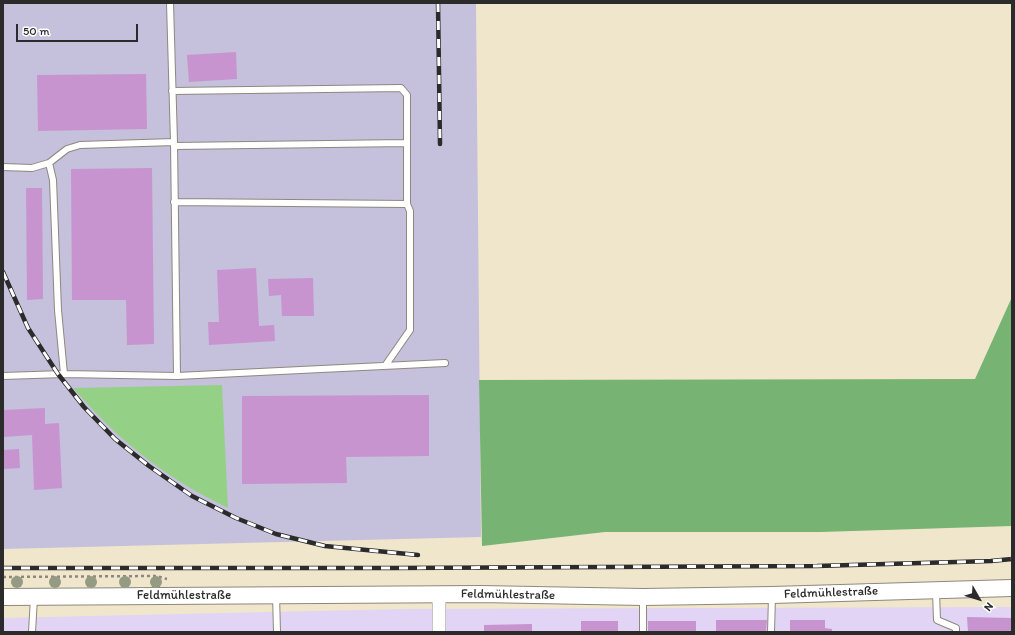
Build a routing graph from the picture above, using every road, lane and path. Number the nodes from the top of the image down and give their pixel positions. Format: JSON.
{"nodes":[{"id":1,"x":170,"y":3,"type":"edge"},
{"id":2,"x":172,"y":91,"type":"junction"},
{"id":3,"x":407,"y":143,"type":"junction"},
{"id":4,"x":174,"y":144,"type":"junction"},
{"id":5,"x":49,"y":163,"type":"junction"},
{"id":6,"x":3,"y":168,"type":"edge"},
{"id":7,"x":174,"y":202,"type":"junction"},
{"id":8,"x":407,"y":204,"type":"junction"},
{"id":9,"x":444,"y":363,"type":"dead end"},
{"id":10,"x":385,"y":366,"type":"junction"},
{"id":11,"x":64,"y":374,"type":"junction"},
{"id":12,"x":3,"y":376,"type":"edge"},
{"id":13,"x":177,"y":376,"type":"junction"},
{"id":14,"x":3,"y":577,"type":"edge"},
{"id":15,"x":174,"y":581,"type":"dead end"},
{"id":16,"x":1012,"y":588,"type":"edge"},
{"id":17,"x":936,"y":590,"type":"junction"},
{"id":18,"x":276,"y":595,"type":"junction"},
{"id":19,"x":439,"y":595,"type":"junction"},
{"id":20,"x":772,"y":595,"type":"junction"},
{"id":21,"x":34,"y":596,"type":"junction"},
{"id":22,"x":3,"y":597,"type":"edge"},
{"id":23,"x":644,"y":597,"type":"junction"},
{"id":24,"x":32,"y":632,"type":"edge"},
{"id":25,"x":277,"y":632,"type":"edge"},
{"id":26,"x":439,"y":632,"type":"edge"},
{"id":27,"x":643,"y":632,"type":"edge"},
{"id":28,"x":771,"y":632,"type":"edge"},
{"id":29,"x":956,"y":632,"type":"edge"}],
"edges":[{"from":1,"to":2,"type":"lane"},
{"from":2,"to":3,"type":"lane"},
{"from":2,"to":4,"type":"lane"},
{"from":3,"to":4,"type":"lane"},
{"from":3,"to":8,"type":"lane"},
{"from":4,"to":5,"type":"lane"},
{"from":4,"to":7,"type":"lane"},
{"from":5,"to":6,"type":"lane"},
{"from":5,"to":11,"type":"lane"},
{"from":7,"to":8,"type":"lane"},
{"from":7,"to":13,"type":"lane"},
{"from":8,"to":10,"type":"lane"},
{"from":9,"to":10,"type":"lane"},
{"from":10,"to":13,"type":"lane"},
{"from":11,"to":12,"type":"lane"},
{"from":11,"to":13,"type":"lane"},
{"from":14,"to":15,"type":"path"},
{"from":16,"to":17,"type":"street","name":"Feldmühlestraße"},
{"from":17,"to":20,"type":"street","name":"Feldmühlestraße"},
{"from":17,"to":29,"type":"lane"},
{"from":18,"to":19,"type":"street","name":"Feldmühlestraße"},
{"from":18,"to":21,"type":"street","name":"Feldmühlestraße"},
{"from":18,"to":25,"type":"lane"},
{"from":19,"to":23,"type":"street","name":"Feldmühlestraße"},
{"from":19,"to":26,"type":"street"},
{"from":20,"to":23,"type":"street","name":"Feldmühlestraße"},
{"from":20,"to":28,"type":"lane"},
{"from":21,"to":22,"type":"street","name":"Feldmühlestraße"},
{"from":21,"to":24,"type":"lane"},
{"from":23,"to":27,"type":"lane"}]}
